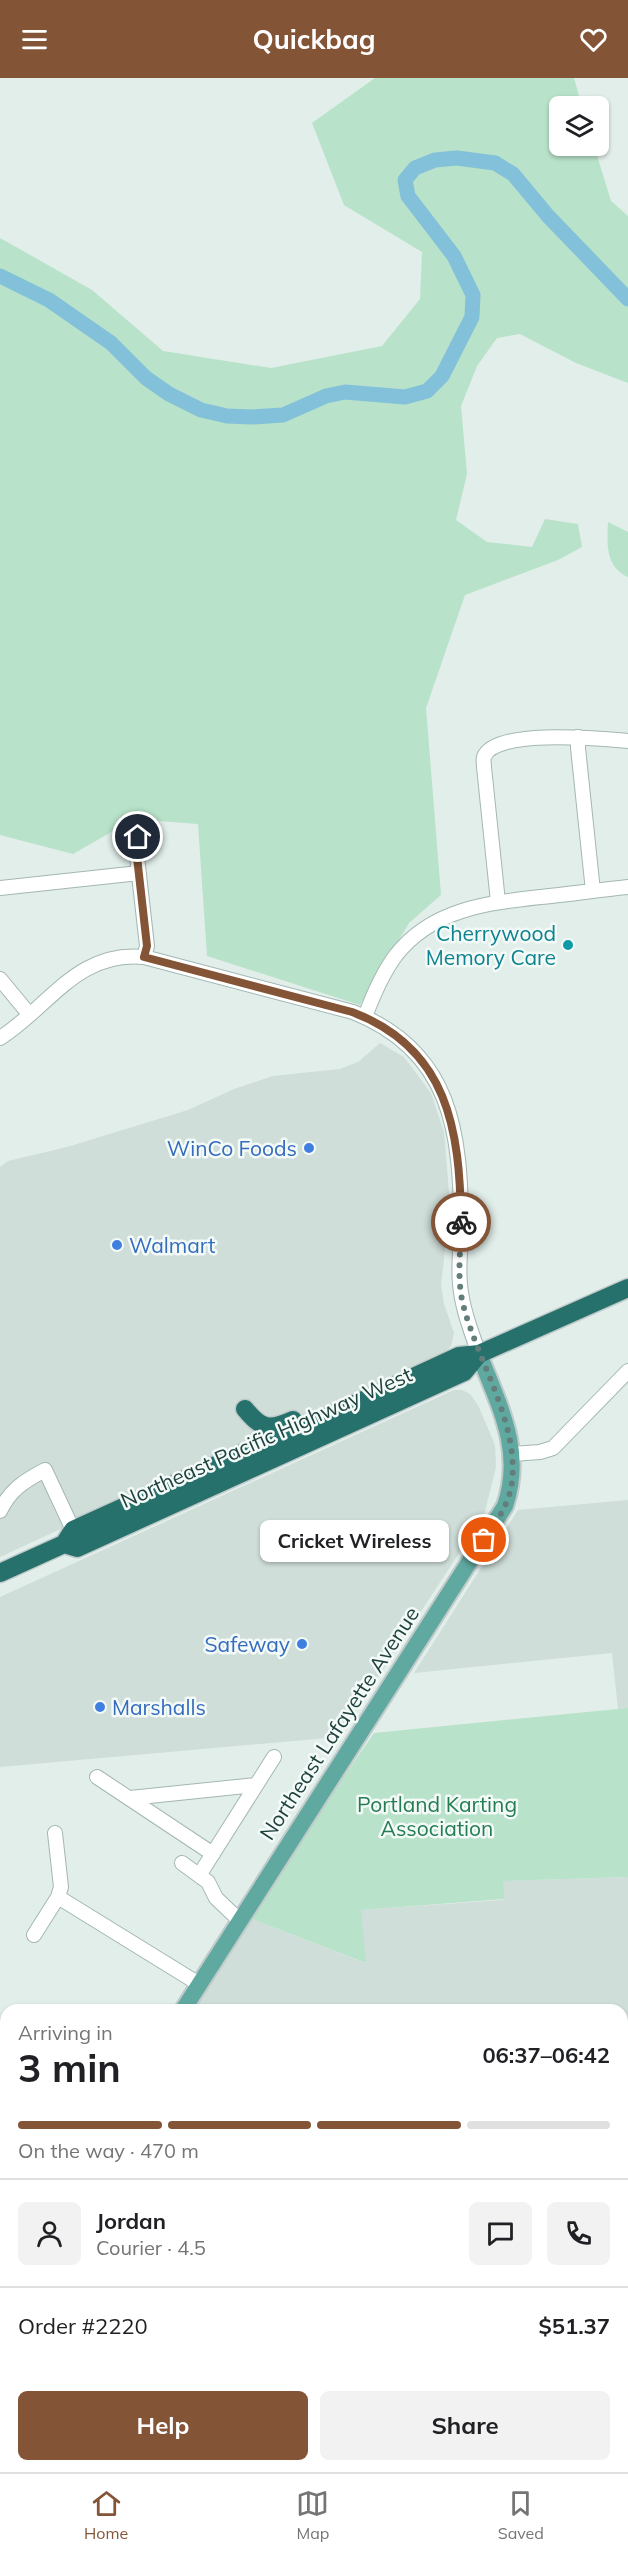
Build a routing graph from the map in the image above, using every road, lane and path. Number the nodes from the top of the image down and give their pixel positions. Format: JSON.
{"nodes":[{"id":1,"x":578,"y":737,"type":"junction"},
{"id":2,"x":628,"y":741,"type":"edge"},
{"id":3,"x":138,"y":837,"type":"dead end"},
{"id":4,"x":139,"y":873,"type":"junction"},
{"id":5,"x":628,"y":887,"type":"edge"},
{"id":6,"x":0,"y":888,"type":"edge"},
{"id":7,"x":593,"y":891,"type":"junction"},
{"id":8,"x":498,"y":902,"type":"junction"},
{"id":9,"x":144,"y":957,"type":"junction"},
{"id":10,"x":0,"y":979,"type":"edge"},
{"id":11,"x":29,"y":1014,"type":"junction"},
{"id":12,"x":365,"y":1017,"type":"junction"},
{"id":13,"x":0,"y":1038,"type":"edge"},
{"id":14,"x":628,"y":1288,"type":"edge"},
{"id":15,"x":479,"y":1354,"type":"junction"},
{"id":16,"x":628,"y":1371,"type":"edge"},
{"id":17,"x":372,"y":1396,"type":"junction"},
{"id":18,"x":353,"y":1405,"type":"junction"},
{"id":19,"x":245,"y":1408,"type":"dead end"},
{"id":20,"x":247,"y":1451,"type":"junction"},
{"id":21,"x":512,"y":1454,"type":"junction"},
{"id":22,"x":260,"y":1465,"type":"junction"},
{"id":23,"x":192,"y":1496,"type":"junction"},
{"id":24,"x":0,"y":1511,"type":"edge"},
{"id":25,"x":68,"y":1537,"type":"junction"},
{"id":26,"x":0,"y":1573,"type":"edge"},
{"id":27,"x":274,"y":1757,"type":"dead end"},
{"id":28,"x":97,"y":1777,"type":"dead end"},
{"id":29,"x":256,"y":1785,"type":"junction"},
{"id":30,"x":130,"y":1798,"type":"junction"},
{"id":31,"x":55,"y":1833,"type":"dead end"},
{"id":32,"x":213,"y":1854,"type":"junction"},
{"id":33,"x":182,"y":1863,"type":"dead end"},
{"id":34,"x":200,"y":1874,"type":"junction"},
{"id":35,"x":58,"y":1897,"type":"junction"},
{"id":36,"x":239,"y":1920,"type":"junction"},
{"id":37,"x":34,"y":1935,"type":"dead end"},
{"id":38,"x":199,"y":1984,"type":"junction"},
{"id":39,"x":187,"y":2004,"type":"edge"}],
"edges":[{"from":1,"to":2,"type":"street"},
{"from":1,"to":7,"type":"street"},
{"from":1,"to":8,"type":"street"},
{"from":3,"to":4,"type":"street"},
{"from":4,"to":6,"type":"street"},
{"from":4,"to":9,"type":"street"},
{"from":5,"to":7,"type":"street"},
{"from":7,"to":8,"type":"street"},
{"from":8,"to":12,"type":"street"},
{"from":9,"to":11,"type":"street"},
{"from":9,"to":12,"type":"street"},
{"from":10,"to":11,"type":"street"},
{"from":11,"to":13,"type":"street"},
{"from":12,"to":15,"type":"street"},
{"from":14,"to":15,"type":"highway","name":"Northeast Pacific Highway West"},
{"from":15,"to":17,"type":"highway","name":"Northeast Pacific Highway West"},
{"from":15,"to":21,"type":"main road","name":"Northeast Lafayette Avenue"},
{"from":15,"to":22,"type":"highway","name":"Northeast Pacific Highway West"},
{"from":16,"to":21,"type":"street"},
{"from":17,"to":18,"type":"highway","name":"Northeast Pacific Highway West"},
{"from":17,"to":19,"type":"highway"},
{"from":18,"to":20,"type":"highway","name":"Northeast Pacific Highway West"},
{"from":18,"to":22,"type":"highway"},
{"from":20,"to":23,"type":"highway"},
{"from":20,"to":25,"type":"highway","name":"Northeast Pacific Highway West"},
{"from":21,"to":36,"type":"main road","name":"Northeast Lafayette Avenue"},
{"from":22,"to":23,"type":"highway","name":"Northeast Pacific Highway West"},
{"from":23,"to":25,"type":"highway","name":"Northeast Pacific Highway West"},
{"from":24,"to":25,"type":"street"},
{"from":25,"to":26,"type":"highway","name":"Northeast Pacific Highway West"},
{"from":27,"to":29,"type":"street"},
{"from":28,"to":30,"type":"street"},
{"from":29,"to":30,"type":"street"},
{"from":29,"to":32,"type":"street"},
{"from":30,"to":32,"type":"street"},
{"from":31,"to":35,"type":"street"},
{"from":32,"to":34,"type":"street"},
{"from":33,"to":34,"type":"street"},
{"from":34,"to":36,"type":"street"},
{"from":35,"to":37,"type":"street"},
{"from":35,"to":38,"type":"street"},
{"from":36,"to":38,"type":"main road","name":"Northeast Lafayette Avenue"},
{"from":38,"to":39,"type":"main road","name":"Northeast Lafayette Avenue"}]}
